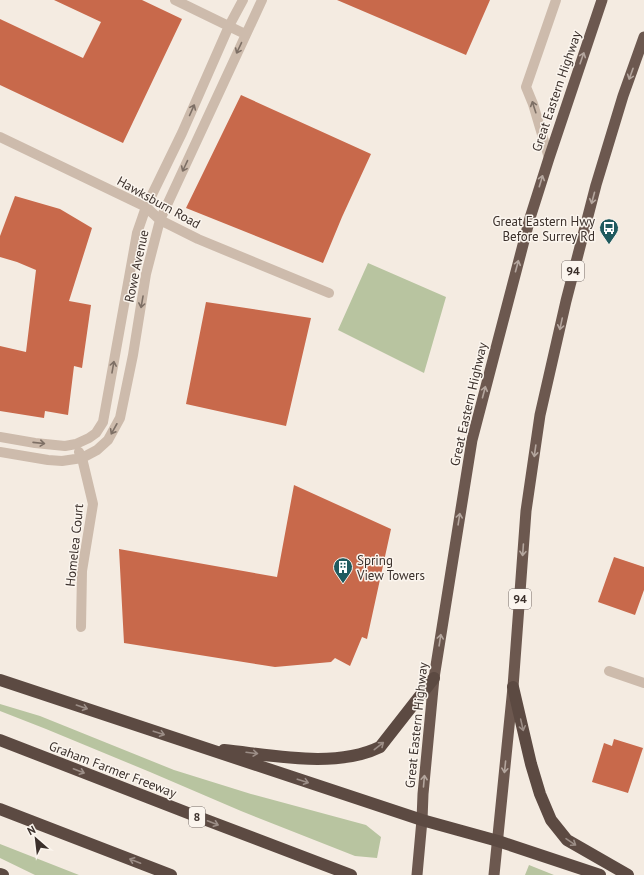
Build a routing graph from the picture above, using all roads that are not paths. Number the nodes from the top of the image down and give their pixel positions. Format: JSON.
{"nodes":[{"id":1,"x":175,"y":0,"type":"edge"},
{"id":2,"x":242,"y":0,"type":"edge"},
{"id":3,"x":262,"y":0,"type":"edge"},
{"id":4,"x":556,"y":0,"type":"edge"},
{"id":5,"x":602,"y":0,"type":"edge"},
{"id":6,"x":230,"y":26,"type":"junction"},
{"id":7,"x":245,"y":34,"type":"junction"},
{"id":8,"x":644,"y":37,"type":"edge"},
{"id":9,"x":0,"y":137,"type":"edge"},
{"id":10,"x":549,"y":158,"type":"junction"},
{"id":11,"x":146,"y":207,"type":"junction"},
{"id":12,"x":160,"y":220,"type":"junction"},
{"id":13,"x":329,"y":293,"type":"dead end"},
{"id":14,"x":0,"y":438,"type":"edge"},
{"id":15,"x":76,"y":444,"type":"junction"},
{"id":16,"x":0,"y":452,"type":"edge"},
{"id":17,"x":82,"y":458,"type":"junction"},
{"id":18,"x":81,"y":628,"type":"dead end"},
{"id":19,"x":610,"y":671,"type":"dead end"},
{"id":20,"x":434,"y":678,"type":"junction"},
{"id":21,"x":0,"y":680,"type":"edge"},
{"id":22,"x":644,"y":683,"type":"edge"},
{"id":23,"x":513,"y":687,"type":"junction"},
{"id":24,"x":0,"y":740,"type":"edge"},
{"id":25,"x":199,"y":747,"type":"junction"},
{"id":26,"x":0,"y":809,"type":"edge"},
{"id":27,"x":422,"y":820,"type":"junction"},
{"id":28,"x":498,"y":841,"type":"junction"},
{"id":29,"x":0,"y":874,"type":"edge"},
{"id":30,"x":3,"y":875,"type":"edge"},
{"id":31,"x":172,"y":875,"type":"edge"},
{"id":32,"x":351,"y":875,"type":"edge"},
{"id":33,"x":417,"y":875,"type":"edge"},
{"id":34,"x":494,"y":875,"type":"edge"},
{"id":35,"x":600,"y":875,"type":"edge"},
{"id":36,"x":628,"y":875,"type":"edge"}],
"edges":[{"from":1,"to":6,"type":"street"},
{"from":2,"to":6,"type":"street","name":"Rowe Avenue"},
{"from":3,"to":7,"type":"street","name":"Rowe Avenue"},
{"from":10,"to":4,"type":"street","one_way":true},
{"from":10,"to":5,"type":"highway","name":"Great Eastern Highway","one_way":true},
{"from":6,"to":7,"type":"street"},
{"from":11,"to":6,"type":"street","name":"Rowe Avenue","one_way":true},
{"from":7,"to":12,"type":"street","name":"Rowe Avenue","one_way":true},
{"from":8,"to":23,"type":"highway","number":"94","one_way":true},
{"from":9,"to":11,"type":"street","name":"Hawksburn Road"},
{"from":20,"to":10,"type":"highway","name":"Great Eastern Highway","one_way":true},
{"from":11,"to":12,"type":"street","name":"Hawksburn Road"},
{"from":15,"to":11,"type":"street","name":"Rowe Avenue","one_way":true},
{"from":12,"to":13,"type":"street","name":"Hawksburn Road"},
{"from":12,"to":17,"type":"street","name":"Rowe Avenue","one_way":true},
{"from":14,"to":15,"type":"street","name":"Rowe Avenue","one_way":true},
{"from":15,"to":17,"type":"street","name":"Homelea Court"},
{"from":16,"to":17,"type":"street","name":"Rowe Avenue"},
{"from":17,"to":18,"type":"street","name":"Homelea Court"},
{"from":19,"to":22,"type":"street"},
{"from":25,"to":20,"type":"highway","one_way":true},
{"from":27,"to":20,"type":"highway","name":"Great Eastern Highway","one_way":true},
{"from":21,"to":25,"type":"highway","one_way":true},
{"from":23,"to":28,"type":"highway","number":"94","one_way":true},
{"from":23,"to":36,"type":"highway","one_way":true},
{"from":24,"to":32,"type":"highway","name":"Graham Farmer Freeway","number":"8","one_way":true},
{"from":25,"to":27,"type":"highway","one_way":true},
{"from":31,"to":26,"type":"highway","one_way":true},
{"from":27,"to":28,"type":"highway"},
{"from":27,"to":33,"type":"highway","name":"Great Eastern Highway"},
{"from":28,"to":34,"type":"highway","number":"94"},
{"from":28,"to":35,"type":"highway"},
{"from":29,"to":30,"type":"highway"}]}
